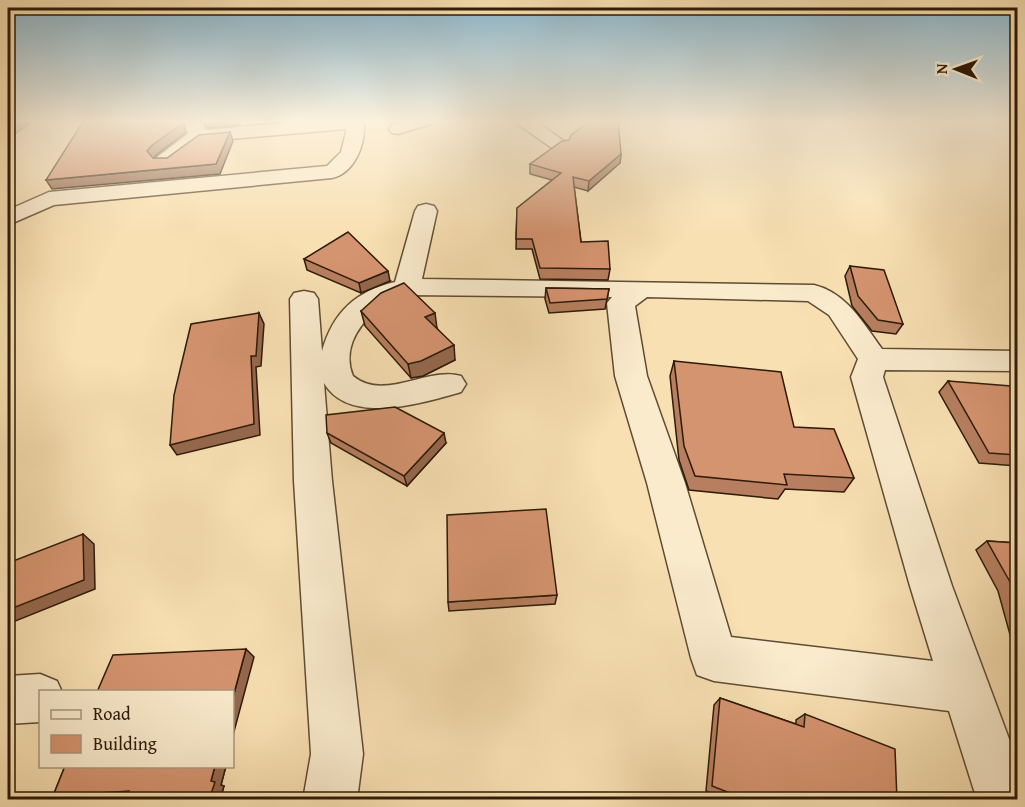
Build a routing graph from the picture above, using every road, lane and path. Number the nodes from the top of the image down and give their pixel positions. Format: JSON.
{"nodes":[{"id":1,"x":167,"y":158,"type":"edge"},
{"id":2,"x":347,"y":158,"type":"edge"},
{"id":3,"x":164,"y":161,"type":"edge"},
{"id":4,"x":426,"y":211,"type":"dead end"},
{"id":5,"x":8,"y":218,"type":"edge"},
{"id":6,"x":407,"y":287,"type":"junction"},
{"id":7,"x":641,"y":289,"type":"junction"},
{"id":8,"x":304,"y":299,"type":"dead end"},
{"id":9,"x":873,"y":359,"type":"junction"},
{"id":10,"x":1017,"y":361,"type":"edge"},
{"id":11,"x":450,"y":384,"type":"dead end"},
{"id":12,"x":966,"y":689,"type":"junction"},
{"id":13,"x":39,"y":698,"type":"edge"},
{"id":14,"x":8,"y":700,"type":"edge"},
{"id":15,"x":330,"y":800,"type":"edge"},
{"id":16,"x":1004,"y":800,"type":"edge"}],
"edges":[{"from":1,"to":3,"type":"street"},
{"from":2,"to":5,"type":"street"},
{"from":4,"to":6,"type":"street"},
{"from":6,"to":7,"type":"street"},
{"from":6,"to":11,"type":"street"},
{"from":7,"to":9,"type":"street"},
{"from":7,"to":12,"type":"street"},
{"from":8,"to":15,"type":"street"},
{"from":9,"to":10,"type":"street"},
{"from":9,"to":12,"type":"street"},
{"from":12,"to":16,"type":"street"},
{"from":13,"to":14,"type":"street"}]}
